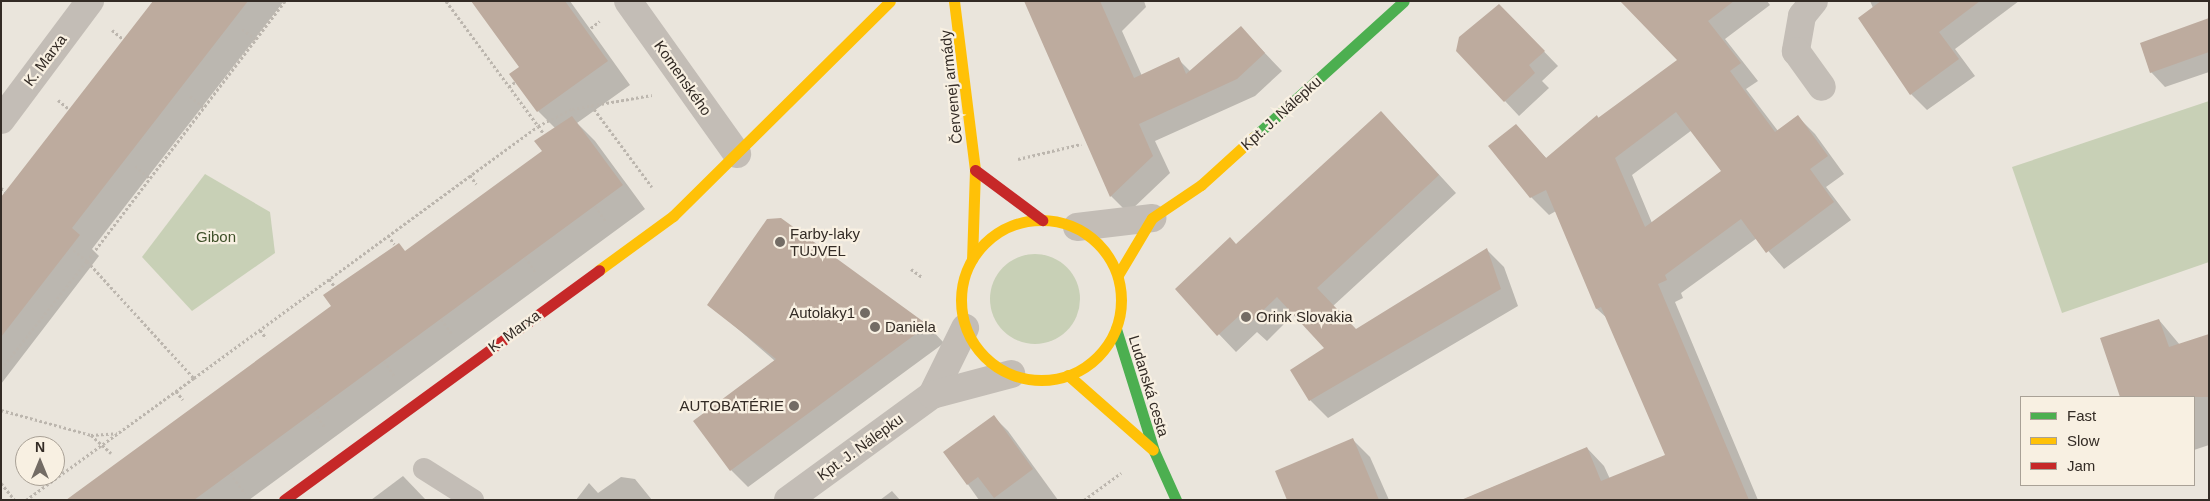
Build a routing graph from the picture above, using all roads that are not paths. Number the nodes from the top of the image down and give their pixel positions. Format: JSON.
{"nodes":[{"id":1,"x":90,"y":1,"type":"edge"},
{"id":2,"x":628,"y":1,"type":"edge"},
{"id":3,"x":890,"y":1,"type":"edge"},
{"id":4,"x":954,"y":1,"type":"edge"},
{"id":5,"x":1404,"y":1,"type":"edge"},
{"id":6,"x":1814,"y":1,"type":"edge"},
{"id":7,"x":1822,"y":87,"type":"dead end"},
{"id":8,"x":2,"y":114,"type":"edge"},
{"id":9,"x":737,"y":154,"type":"junction"},
{"id":10,"x":975,"y":170,"type":"junction"},
{"id":11,"x":1152,"y":218,"type":"junction"},
{"id":12,"x":1042,"y":220,"type":"junction"},
{"id":13,"x":1076,"y":228,"type":"junction"},
{"id":14,"x":972,"y":259,"type":"junction"},
{"id":15,"x":1118,"y":275,"type":"junction"},
{"id":16,"x":966,"y":328,"type":"junction"},
{"id":17,"x":1116,"y":329,"type":"junction"},
{"id":18,"x":1011,"y":374,"type":"junction"},
{"id":19,"x":1068,"y":375,"type":"junction"},
{"id":20,"x":932,"y":395,"type":"junction"},
{"id":21,"x":1154,"y":452,"type":"junction"},
{"id":22,"x":424,"y":469,"type":"dead end"},
{"id":23,"x":284,"y":500,"type":"edge"},
{"id":24,"x":472,"y":500,"type":"edge"},
{"id":25,"x":788,"y":500,"type":"edge"},
{"id":26,"x":1176,"y":500,"type":"edge"}],
"edges":[{"from":1,"to":8,"type":"street","name":"K. Marxa"},
{"from":2,"to":9,"type":"street","name":"Komenského"},
{"from":3,"to":9,"type":"street","name":"K. Marxa"},
{"from":4,"to":10,"type":"street","name":"Červenej armády"},
{"from":5,"to":11,"type":"street","name":"Kpt. J. Nálepku"},
{"from":6,"to":7,"type":"street"},
{"from":9,"to":23,"type":"street","name":"K. Marxa"},
{"from":10,"to":12,"type":"street"},
{"from":10,"to":14,"type":"street","name":"Červenej armády"},
{"from":11,"to":13,"type":"street","name":"Kpt. J. Nálepku"},
{"from":11,"to":15,"type":"street","name":"Kpt. J. Nálepku"},
{"from":12,"to":13,"type":"street"},
{"from":12,"to":14,"type":"street"},
{"from":13,"to":15,"type":"street"},
{"from":14,"to":16,"type":"street"},
{"from":15,"to":17,"type":"street"},
{"from":16,"to":18,"type":"street"},
{"from":16,"to":20,"type":"street","name":"Kpt. J. Nálepku"},
{"from":17,"to":19,"type":"street"},
{"from":17,"to":21,"type":"street","name":"Ludanská cesta"},
{"from":18,"to":19,"type":"street"},
{"from":18,"to":20,"type":"street","name":"Kpt. J. Nálepku"},
{"from":19,"to":21,"type":"street","name":"Ludanská cesta"},
{"from":20,"to":25,"type":"street","name":"Kpt. J. Nálepku"},
{"from":21,"to":26,"type":"street","name":"Ludanská cesta"},
{"from":22,"to":24,"type":"lane"}]}
